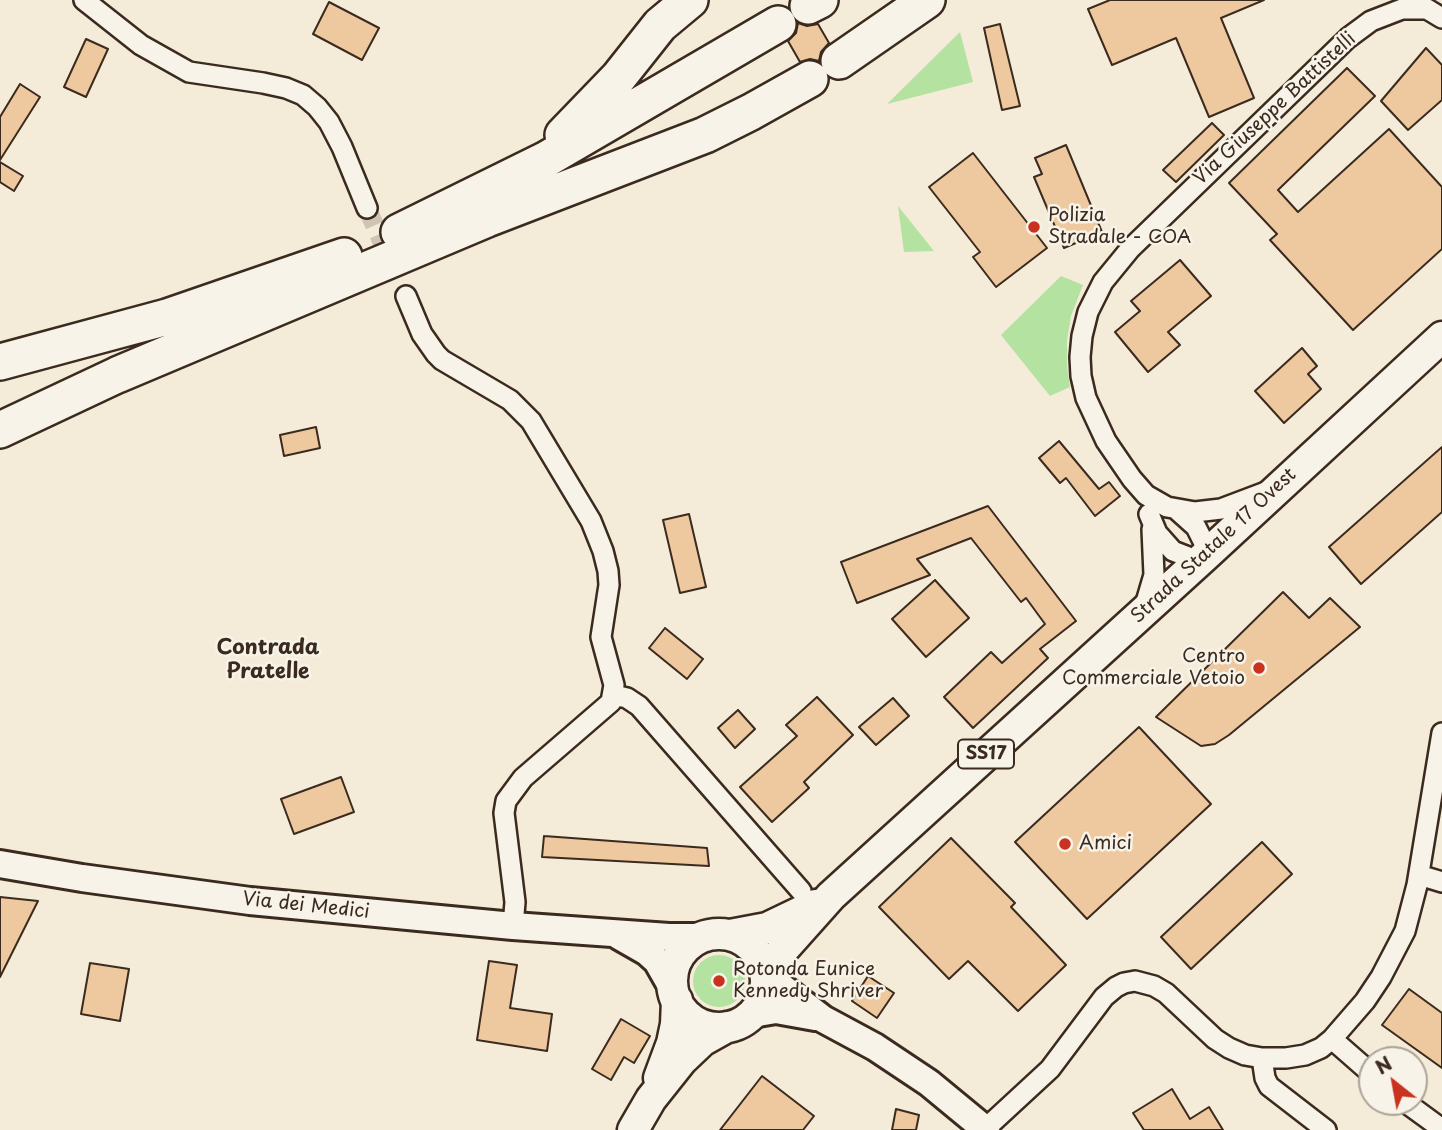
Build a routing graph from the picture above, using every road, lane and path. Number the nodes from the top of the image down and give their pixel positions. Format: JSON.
{"nodes":[{"id":1,"x":84,"y":0,"type":"edge"},
{"id":2,"x":690,"y":0,"type":"edge"},
{"id":3,"x":927,"y":0,"type":"edge"},
{"id":4,"x":1442,"y":18,"type":"edge"},
{"id":5,"x":778,"y":24,"type":"dead end"},
{"id":6,"x":839,"y":61,"type":"dead end"},
{"id":7,"x":810,"y":79,"type":"dead end"},
{"id":8,"x":478,"y":194,"type":"junction"},
{"id":9,"x":367,"y":208,"type":"tunnel mouth"},
{"id":10,"x":357,"y":263,"type":"junction"},
{"id":11,"x":406,"y":296,"type":"tunnel mouth"},
{"id":12,"x":1442,"y":337,"type":"edge"},
{"id":13,"x":0,"y":362,"type":"edge"},
{"id":14,"x":0,"y":412,"type":"edge"},
{"id":15,"x":0,"y":430,"type":"edge"},
{"id":16,"x":1132,"y":479,"type":"junction"},
{"id":17,"x":1281,"y":485,"type":"junction"},
{"id":18,"x":1172,"y":508,"type":"junction"},
{"id":19,"x":1149,"y":514,"type":"junction"},
{"id":20,"x":1205,"y":556,"type":"junction"},
{"id":21,"x":1142,"y":613,"type":"junction"},
{"id":22,"x":614,"y":695,"type":"junction"},
{"id":23,"x":1442,"y":733,"type":"edge"},
{"id":24,"x":0,"y":864,"type":"edge"},
{"id":25,"x":1419,"y":875,"type":"junction"},
{"id":26,"x":1442,"y":882,"type":"edge"},
{"id":27,"x":801,"y":891,"type":"dead end"},
{"id":28,"x":831,"y":896,"type":"junction"},
{"id":29,"x":513,"y":926,"type":"junction"},
{"id":30,"x":614,"y":933,"type":"junction"},
{"id":31,"x":717,"y":936,"type":"junction"},
{"id":32,"x":766,"y":973,"type":"junction"},
{"id":33,"x":675,"y":995,"type":"junction"},
{"id":34,"x":823,"y":1019,"type":"junction"},
{"id":35,"x":739,"y":1020,"type":"junction"},
{"id":36,"x":1332,"y":1039,"type":"junction"},
{"id":37,"x":1262,"y":1058,"type":"junction"},
{"id":38,"x":1358,"y":1062,"type":"edge"},
{"id":39,"x":651,"y":1099,"type":"junction"},
{"id":40,"x":1424,"y":1116,"type":"edge"},
{"id":41,"x":1442,"y":1129,"type":"edge"},
{"id":42,"x":633,"y":1130,"type":"edge"},
{"id":43,"x":986,"y":1130,"type":"edge"},
{"id":44,"x":1326,"y":1130,"type":"edge"}],
"edges":[{"from":1,"to":9,"type":"street"},
{"from":2,"to":8,"type":"highway"},
{"from":3,"to":6,"type":"highway"},
{"from":4,"to":16,"type":"street","name":"Via Giuseppe Battistelli"},
{"from":5,"to":8,"type":"highway"},
{"from":7,"to":10,"type":"highway"},
{"from":8,"to":10,"type":"highway"},
{"from":10,"to":13,"type":"highway"},
{"from":10,"to":14,"type":"highway"},
{"from":10,"to":15,"type":"highway"},
{"from":11,"to":22,"type":"street"},
{"from":12,"to":17,"type":"main road","name":"Strada Statale 17 Ovest","number":"SS17"},
{"from":16,"to":18,"type":"street","name":"Via Giuseppe Battistelli"},
{"from":16,"to":19,"type":"street","name":"Via Giuseppe Battistelli"},
{"from":17,"to":18,"type":"street","name":"Via Giuseppe Battistelli"},
{"from":17,"to":20,"type":"main road","name":"Strada Statale 17 Ovest","number":"SS17"},
{"from":18,"to":20,"type":"street","name":"Via Giuseppe Battistelli"},
{"from":19,"to":20,"type":"street","name":"Via Giuseppe Battistelli"},
{"from":19,"to":21,"type":"street","name":"Via Giuseppe Battistelli"},
{"from":20,"to":21,"type":"main road","name":"Strada Statale 17 Ovest","number":"SS17"},
{"from":21,"to":28,"type":"main road","name":"Strada Statale 17 Ovest","number":"SS17"},
{"from":22,"to":27,"type":"street"},
{"from":22,"to":29,"type":"street"},
{"from":23,"to":25,"type":"street"},
{"from":24,"to":29,"type":"street","name":"Via dei Medici"},
{"from":25,"to":26,"type":"street"},
{"from":25,"to":36,"type":"street"},
{"from":28,"to":31,"type":"main road","name":"Strada Statale 17 Ovest","number":"SS17"},
{"from":28,"to":32,"type":"main road","name":"Strada Statale 17 Ovest","number":"SS17"},
{"from":29,"to":30,"type":"street","name":"Via dei Medici"},
{"from":30,"to":31,"type":"street","name":"Via dei Medici"},
{"from":30,"to":33,"type":"street","name":"Via dei Medici"},
{"from":31,"to":32,"type":"main road"},
{"from":31,"to":33,"type":"main road"},
{"from":32,"to":34,"type":"street"},
{"from":32,"to":35,"type":"main road","number":"SS17"},
{"from":33,"to":35,"type":"main road"},
{"from":33,"to":39,"type":"main road"},
{"from":34,"to":35,"type":"street"},
{"from":34,"to":43,"type":"street"},
{"from":35,"to":39,"type":"main road"},
{"from":36,"to":37,"type":"street"},
{"from":36,"to":38,"type":"street"},
{"from":37,"to":43,"type":"street"},
{"from":37,"to":44,"type":"street"},
{"from":39,"to":42,"type":"main road"},
{"from":40,"to":41,"type":"street"}]}
